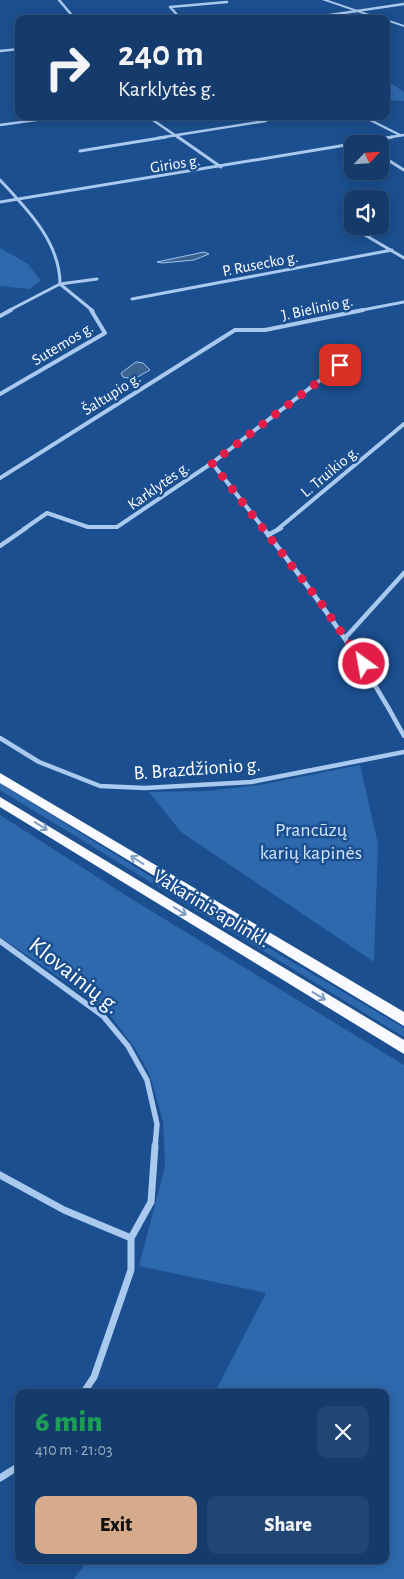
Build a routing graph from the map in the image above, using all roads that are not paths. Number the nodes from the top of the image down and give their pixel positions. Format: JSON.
{"nodes":[{"id":1,"x":59,"y":0,"type":"edge"},
{"id":2,"x":324,"y":0,"type":"edge"},
{"id":3,"x":228,"y":2,"type":"dead end"},
{"id":4,"x":404,"y":4,"type":"edge"},
{"id":5,"x":358,"y":11,"type":"junction"},
{"id":6,"x":72,"y":15,"type":"edge"},
{"id":7,"x":177,"y":15,"type":"edge"},
{"id":8,"x":330,"y":15,"type":"edge"},
{"id":9,"x":370,"y":15,"type":"edge"},
{"id":10,"x":390,"y":21,"type":"edge"},
{"id":11,"x":404,"y":26,"type":"edge"},
{"id":12,"x":15,"y":49,"type":"edge"},
{"id":13,"x":0,"y":51,"type":"edge"},
{"id":14,"x":39,"y":120,"type":"edge"},
{"id":15,"x":152,"y":120,"type":"edge"},
{"id":16,"x":370,"y":120,"type":"edge"},
{"id":17,"x":266,"y":121,"type":"dead end"},
{"id":18,"x":0,"y":126,"type":"edge"},
{"id":19,"x":173,"y":135,"type":"junction"},
{"id":20,"x":402,"y":135,"type":"edge"},
{"id":21,"x":389,"y":138,"type":"edge"},
{"id":22,"x":344,"y":146,"type":"edge"},
{"id":23,"x":80,"y":151,"type":"dead end"},
{"id":24,"x":389,"y":161,"type":"edge"},
{"id":25,"x":221,"y":167,"type":"junction"},
{"id":26,"x":404,"y":170,"type":"edge"},
{"id":27,"x":0,"y":180,"type":"edge"},
{"id":28,"x":19,"y":199,"type":"junction"},
{"id":29,"x":0,"y":202,"type":"edge"},
{"id":30,"x":365,"y":235,"type":"edge"},
{"id":31,"x":392,"y":250,"type":"junction"},
{"id":32,"x":404,"y":258,"type":"edge"},
{"id":33,"x":97,"y":279,"type":"dead end"},
{"id":34,"x":60,"y":284,"type":"junction"},
{"id":35,"x":132,"y":299,"type":"dead end"},
{"id":36,"x":404,"y":302,"type":"edge"},
{"id":37,"x":0,"y":316,"type":"edge"},
{"id":38,"x":235,"y":330,"type":"joint"},
{"id":39,"x":340,"y":365,"type":"dead end"},
{"id":40,"x":0,"y":394,"type":"edge"},
{"id":41,"x":404,"y":424,"type":"edge"},
{"id":42,"x":212,"y":463,"type":"junction"},
{"id":43,"x":0,"y":478,"type":"edge"},
{"id":44,"x":268,"y":535,"type":"junction"},
{"id":45,"x":0,"y":546,"type":"edge"},
{"id":46,"x":404,"y":573,"type":"edge"},
{"id":47,"x":346,"y":637,"type":"junction"},
{"id":48,"x":404,"y":736,"type":"edge"},
{"id":49,"x":0,"y":738,"type":"edge"},
{"id":50,"x":404,"y":752,"type":"edge"},
{"id":51,"x":0,"y":777,"type":"edge"},
{"id":52,"x":0,"y":801,"type":"edge"},
{"id":53,"x":0,"y":941,"type":"edge"},
{"id":54,"x":404,"y":1020,"type":"edge"},
{"id":55,"x":404,"y":1048,"type":"edge"},
{"id":56,"x":0,"y":1175,"type":"edge"},
{"id":57,"x":131,"y":1238,"type":"junction"},
{"id":58,"x":86,"y":1389,"type":"edge"},
{"id":59,"x":15,"y":1469,"type":"edge"},
{"id":60,"x":0,"y":1478,"type":"edge"}],
"edges":[{"from":1,"to":6,"type":"street"},
{"from":2,"to":5,"type":"street"},
{"from":3,"to":7,"type":"street"},
{"from":4,"to":5,"type":"street"},
{"from":5,"to":8,"type":"street"},
{"from":5,"to":9,"type":"street"},
{"from":10,"to":11,"type":"street"},
{"from":12,"to":13,"type":"street"},
{"from":14,"to":18,"type":"street"},
{"from":15,"to":19,"type":"street"},
{"from":16,"to":20,"type":"street"},
{"from":17,"to":19,"type":"street"},
{"from":19,"to":23,"type":"street"},
{"from":19,"to":25,"type":"street"},
{"from":20,"to":21,"type":"street","name":"Girios g."},
{"from":22,"to":25,"type":"street","name":"Girios g."},
{"from":24,"to":26,"type":"street"},
{"from":25,"to":28,"type":"street","name":"Girios g."},
{"from":27,"to":28,"type":"street"},
{"from":28,"to":29,"type":"street","name":"Girios g."},
{"from":28,"to":34,"type":"street"},
{"from":30,"to":31,"type":"street"},
{"from":31,"to":32,"type":"street"},
{"from":31,"to":35,"type":"street","name":"P. Rusecko g."},
{"from":33,"to":34,"type":"street"},
{"from":34,"to":37,"type":"street"},
{"from":34,"to":40,"type":"street","name":"Sutemos g."},
{"from":36,"to":38,"type":"street","name":"J. Bielinio g."},
{"from":38,"to":43,"type":"street","name":"Šaltupio g."},
{"from":39,"to":42,"type":"street","name":"Karklytės g."},
{"from":41,"to":44,"type":"street","name":"L. Truikio g."},
{"from":42,"to":44,"type":"street"},
{"from":42,"to":45,"type":"street","name":"Karklytės g."},
{"from":44,"to":47,"type":"street"},
{"from":46,"to":47,"type":"street"},
{"from":47,"to":48,"type":"street"},
{"from":49,"to":50,"type":"street","name":"B. Brazdžionio g."},
{"from":54,"to":51,"type":"highway","name":"Vakarinis aplinkl.","one_way":true},
{"from":52,"to":55,"type":"highway","name":"Vakarinis aplinkl.","one_way":true},
{"from":53,"to":57,"type":"street","name":"Klovainių g."},
{"from":56,"to":57,"type":"street"},
{"from":57,"to":58,"type":"street"},
{"from":59,"to":60,"type":"street"}]}
